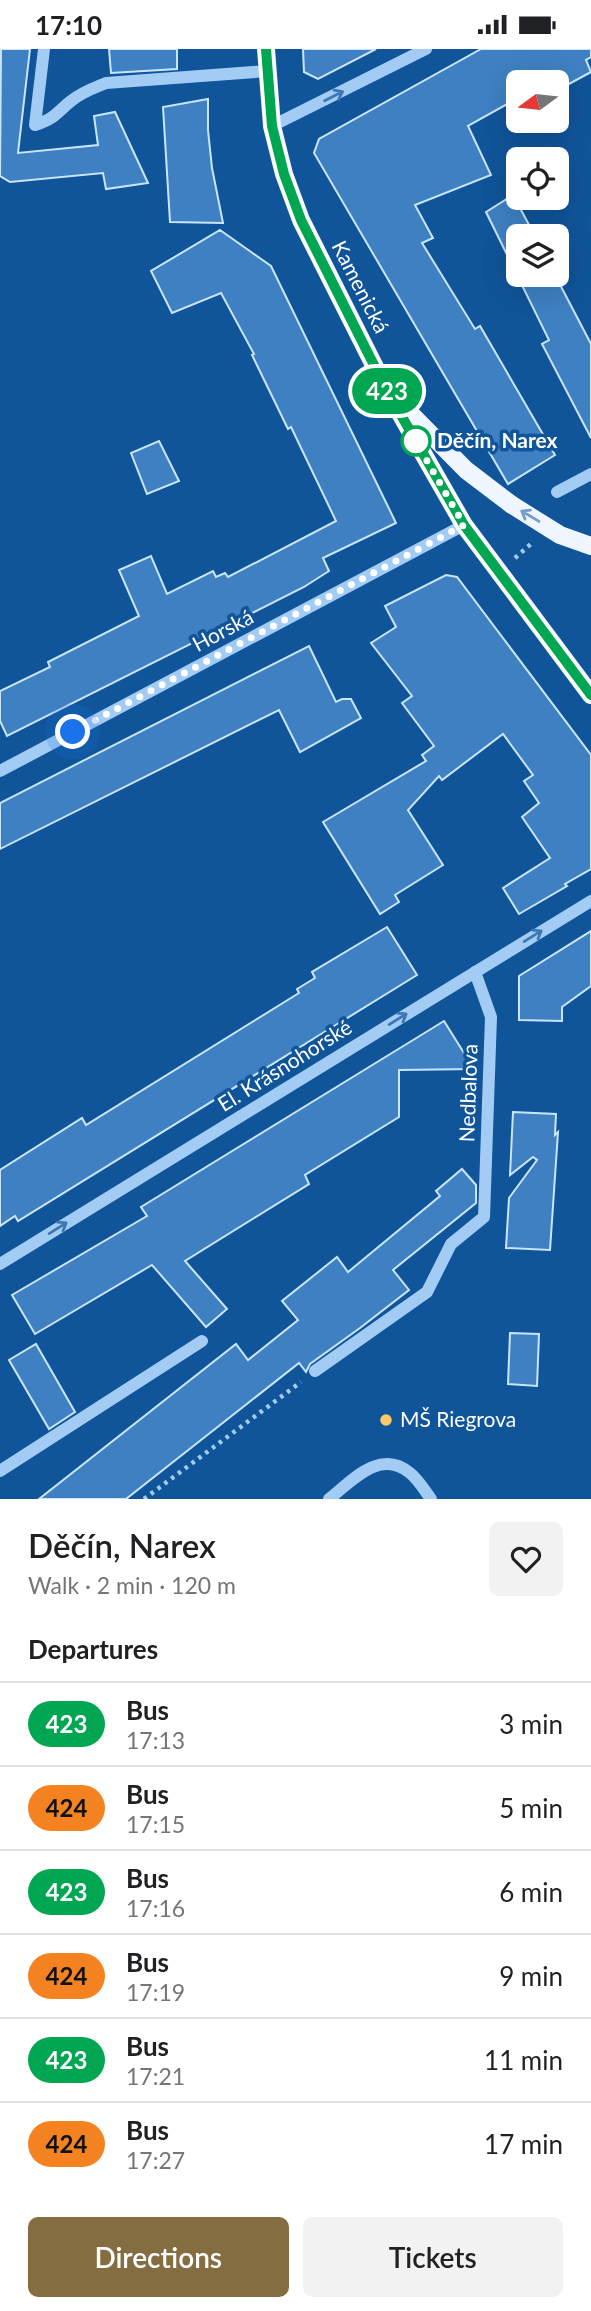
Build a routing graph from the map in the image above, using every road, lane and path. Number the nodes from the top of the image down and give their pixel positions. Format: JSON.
{"nodes":[{"id":1,"x":44,"y":49,"type":"edge"},
{"id":2,"x":266,"y":49,"type":"edge"},
{"id":3,"x":426,"y":49,"type":"edge"},
{"id":4,"x":268,"y":71,"type":"junction"},
{"id":5,"x":272,"y":126,"type":"junction"},
{"id":6,"x":385,"y":387,"type":"junction"},
{"id":7,"x":591,"y":474,"type":"edge"},
{"id":8,"x":556,"y":492,"type":"dead end"},
{"id":9,"x":464,"y":525,"type":"junction"},
{"id":10,"x":591,"y":546,"type":"edge"},
{"id":11,"x":591,"y":695,"type":"edge"},
{"id":12,"x":0,"y":771,"type":"edge"},
{"id":13,"x":591,"y":901,"type":"edge"},
{"id":14,"x":475,"y":972,"type":"junction"},
{"id":15,"x":0,"y":1264,"type":"edge"},
{"id":16,"x":202,"y":1341,"type":"dead end"},
{"id":17,"x":315,"y":1371,"type":"joint"},
{"id":18,"x":0,"y":1471,"type":"edge"},
{"id":19,"x":144,"y":1499,"type":"edge"},
{"id":20,"x":329,"y":1499,"type":"edge"},
{"id":21,"x":431,"y":1499,"type":"edge"}],
"edges":[{"from":1,"to":4,"type":"street"},
{"from":2,"to":4,"type":"main road","name":"Kamenická"},
{"from":5,"to":3,"type":"street","one_way":true},
{"from":4,"to":5,"type":"main road","name":"Kamenická"},
{"from":5,"to":6,"type":"main road","name":"Kamenická"},
{"from":6,"to":9,"type":"main road","name":"Kamenická"},
{"from":10,"to":6,"type":"main road","one_way":true},
{"from":7,"to":8,"type":"street"},
{"from":9,"to":11,"type":"main road","name":"Kamenická"},
{"from":9,"to":12,"type":"street","name":"Horská"},
{"from":14,"to":13,"type":"street","name":"El. Krásnohorské","one_way":true},
{"from":15,"to":14,"type":"street","name":"El. Krásnohorské","one_way":true},
{"from":14,"to":17,"type":"street","name":"Nedbalova"},
{"from":16,"to":18,"type":"street"},
{"from":17,"to":19,"type":"path"},
{"from":20,"to":21,"type":"street"}]}
